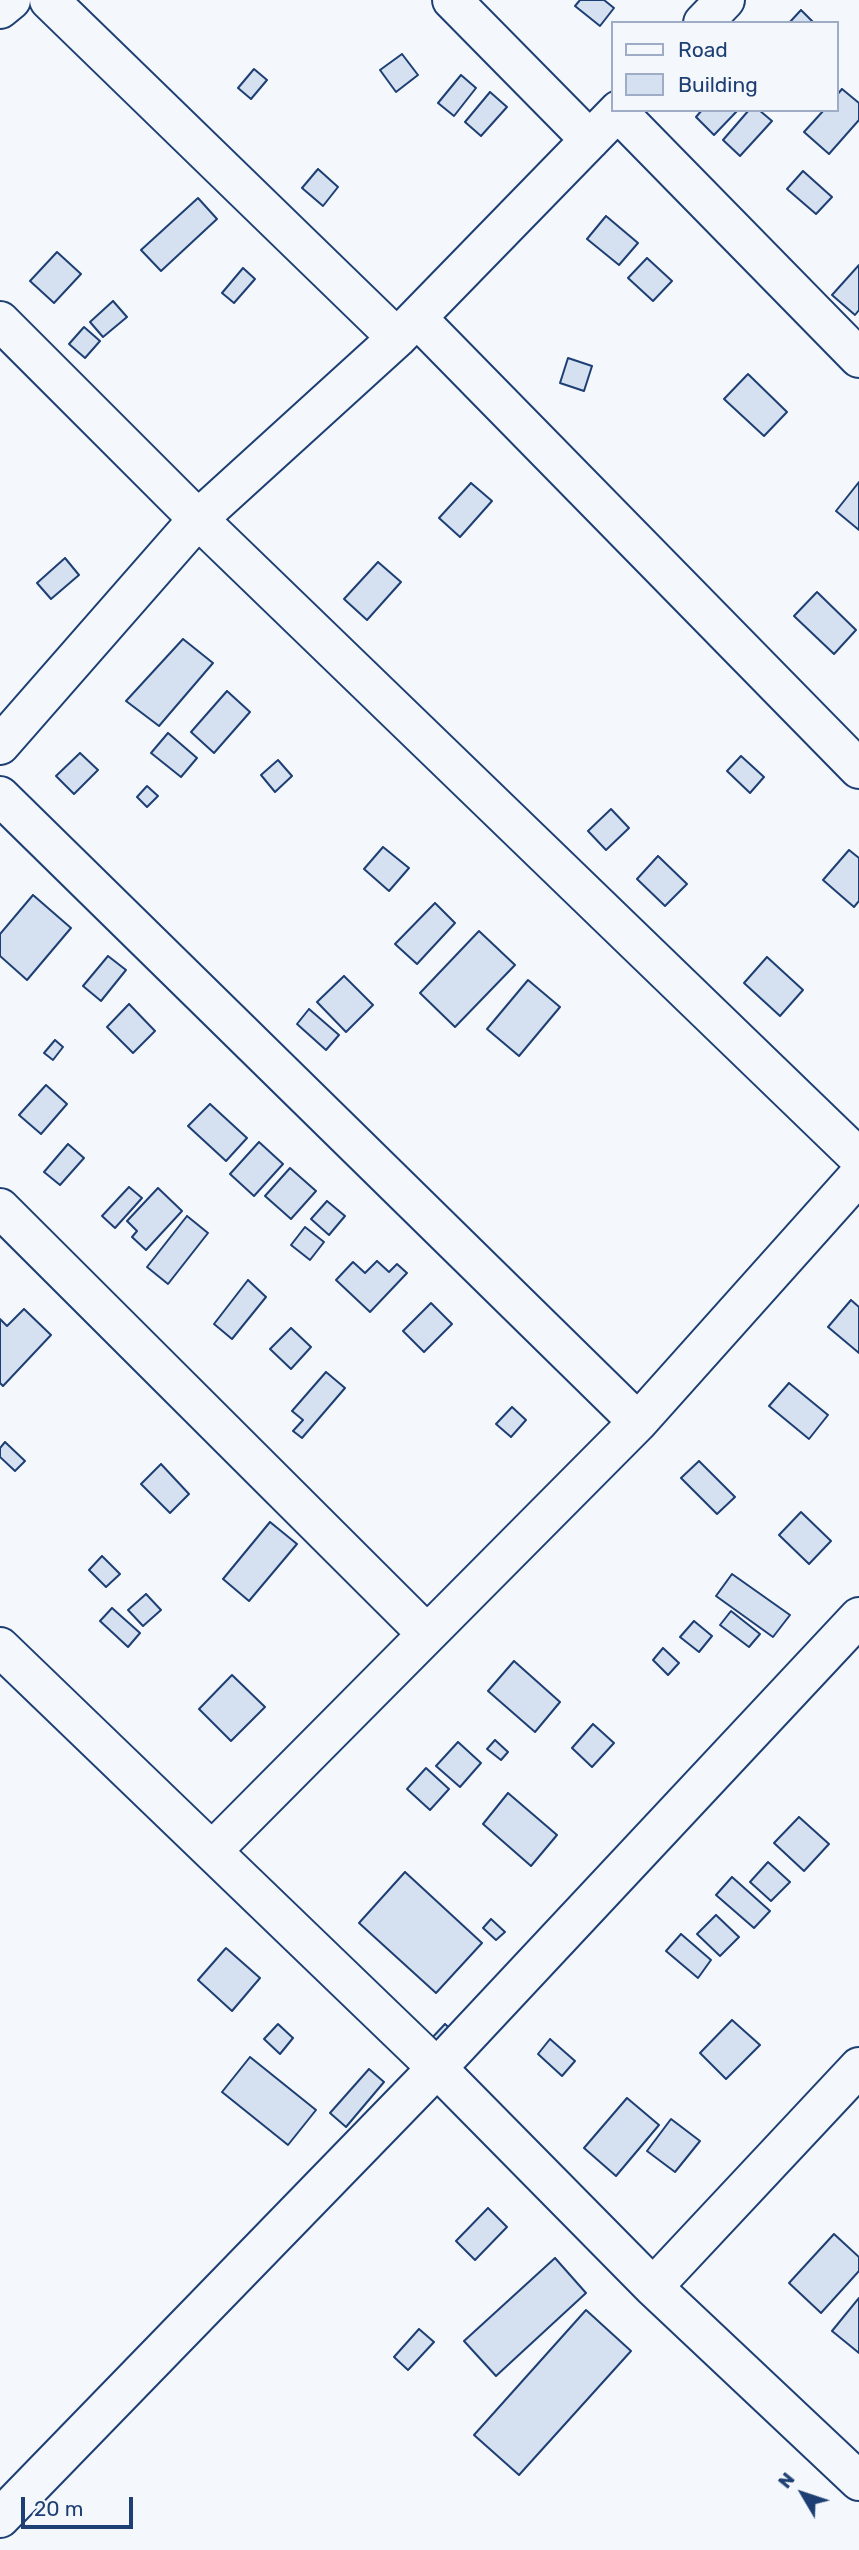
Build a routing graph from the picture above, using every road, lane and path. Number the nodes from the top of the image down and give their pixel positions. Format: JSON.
{"nodes":[{"id":1,"x":11,"y":0,"type":"edge"},
{"id":2,"x":49,"y":0,"type":"edge"},
{"id":3,"x":452,"y":0,"type":"edge"},
{"id":4,"x":725,"y":0,"type":"edge"},
{"id":5,"x":0,"y":9,"type":"edge"},
{"id":6,"x":705,"y":21,"type":"edge"},
{"id":7,"x":618,"y":112,"type":"edge"},
{"id":8,"x":620,"y":112,"type":"edge"},
{"id":9,"x":590,"y":140,"type":"junction"},
{"id":10,"x":0,"y":321,"type":"edge"},
{"id":11,"x":407,"y":328,"type":"junction"},
{"id":12,"x":859,"y":358,"type":"edge"},
{"id":13,"x":198,"y":519,"type":"junction"},
{"id":14,"x":0,"y":745,"type":"edge"},
{"id":15,"x":859,"y":769,"type":"edge"},
{"id":16,"x":0,"y":796,"type":"edge"},
{"id":17,"x":859,"y":1158,"type":"edge"},
{"id":18,"x":859,"y":1175,"type":"edge"},
{"id":19,"x":0,"y":1208,"type":"edge"},
{"id":20,"x":638,"y":1422,"type":"junction"},
{"id":21,"x":859,"y":1617,"type":"edge"},
{"id":22,"x":427,"y":1634,"type":"junction"},
{"id":23,"x":0,"y":1647,"type":"edge"},
{"id":24,"x":212,"y":1851,"type":"junction"},
{"id":25,"x":859,"y":2067,"type":"edge"},
{"id":26,"x":438,"y":2068,"type":"junction"},
{"id":27,"x":653,"y":2287,"type":"junction"},
{"id":28,"x":859,"y":2481,"type":"edge"},
{"id":29,"x":0,"y":2518,"type":"edge"}],
"edges":[{"from":1,"to":5,"type":"street"},
{"from":2,"to":11,"type":"street"},
{"from":3,"to":9,"type":"street"},
{"from":4,"to":6,"type":"street"},
{"from":7,"to":9,"type":"street"},
{"from":8,"to":12,"type":"street"},
{"from":9,"to":11,"type":"street"},
{"from":10,"to":13,"type":"street"},
{"from":11,"to":13,"type":"street"},
{"from":11,"to":15,"type":"street"},
{"from":13,"to":14,"type":"street"},
{"from":13,"to":17,"type":"street"},
{"from":16,"to":20,"type":"street"},
{"from":18,"to":20,"type":"street"},
{"from":19,"to":22,"type":"street"},
{"from":20,"to":22,"type":"street"},
{"from":21,"to":26,"type":"street"},
{"from":22,"to":24,"type":"street"},
{"from":23,"to":24,"type":"street"},
{"from":24,"to":26,"type":"street"},
{"from":25,"to":27,"type":"street"},
{"from":26,"to":27,"type":"street"},
{"from":26,"to":29,"type":"street"},
{"from":27,"to":28,"type":"street"}]}
